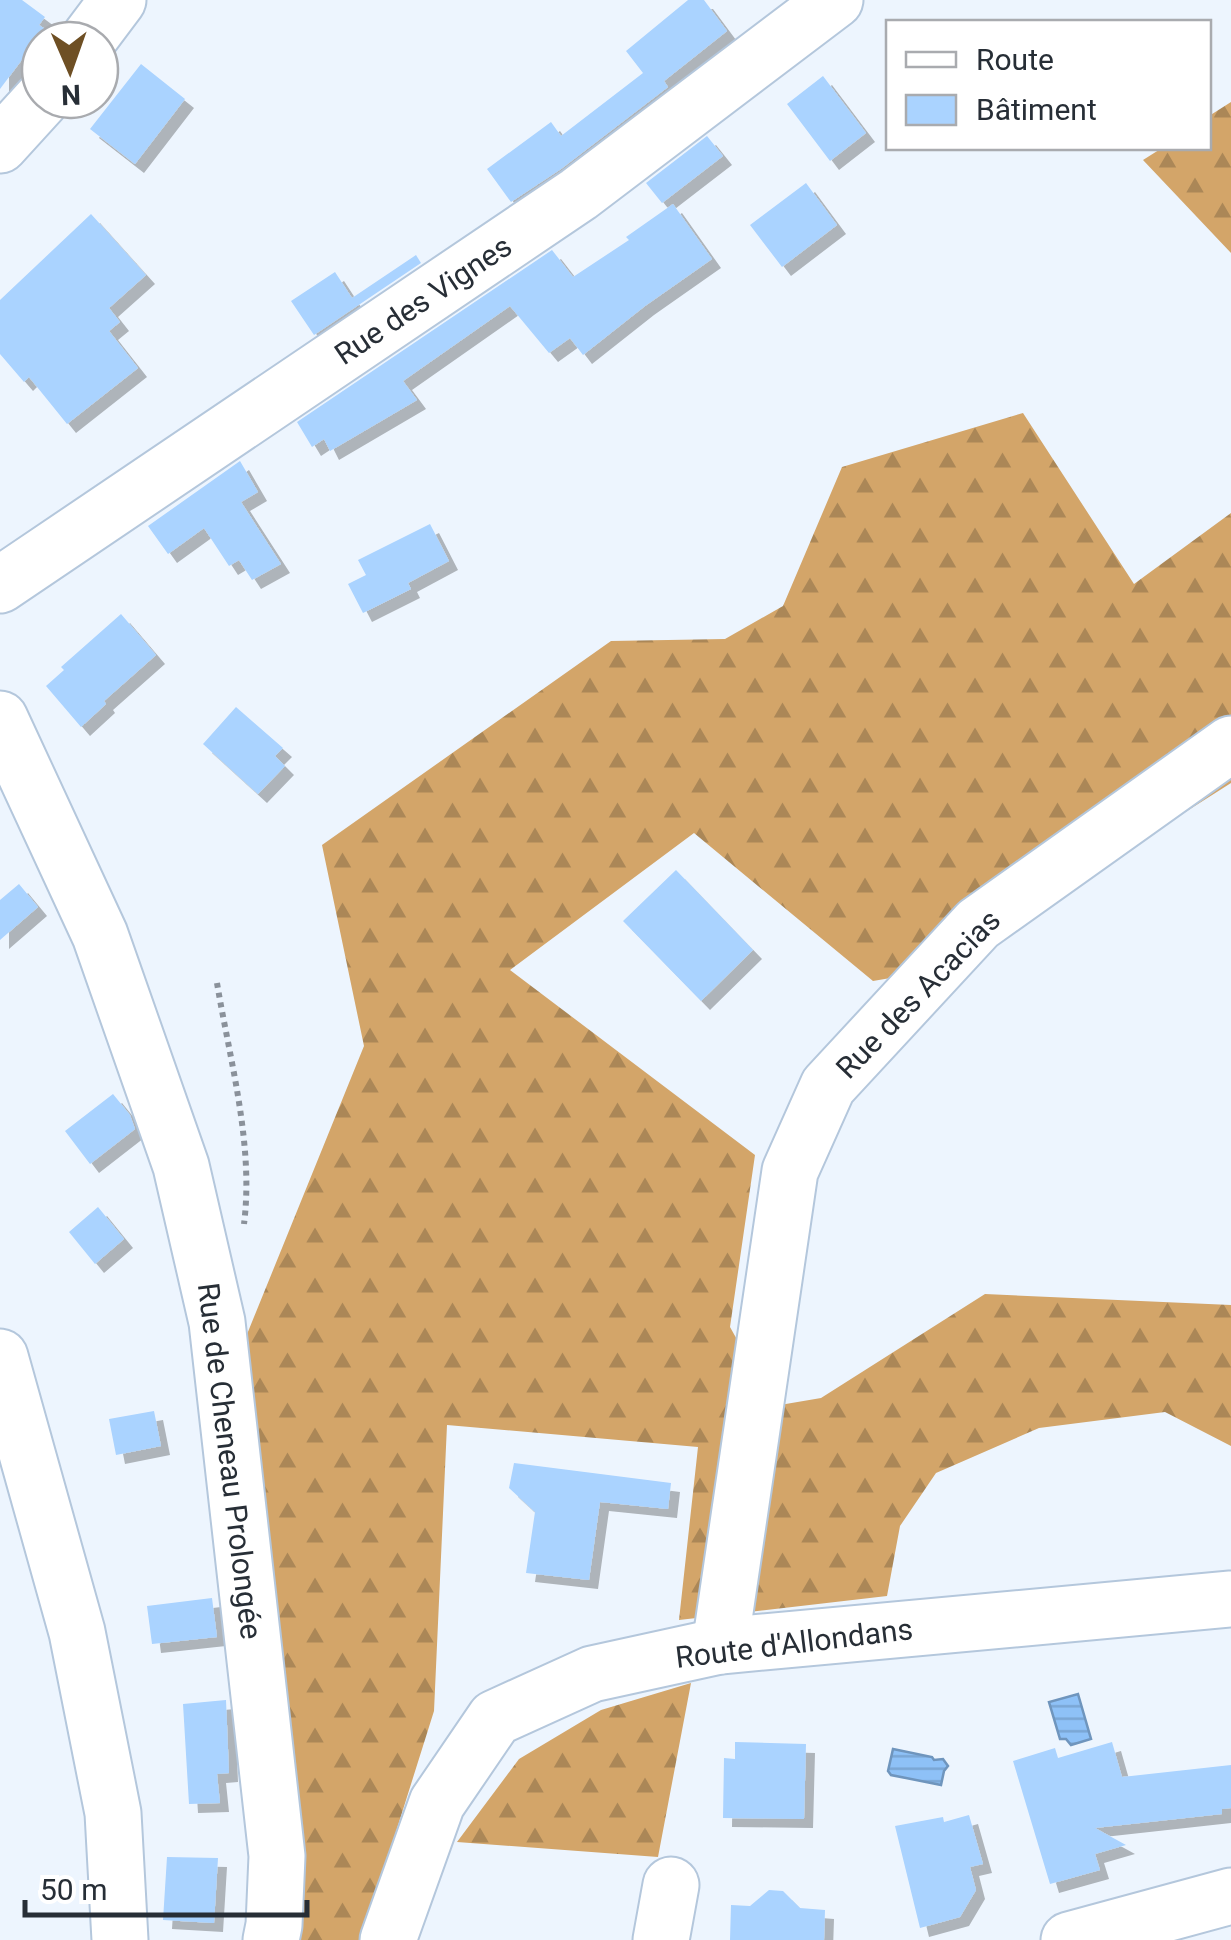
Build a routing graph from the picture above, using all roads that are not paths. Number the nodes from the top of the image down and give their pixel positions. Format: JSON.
{"nodes":[{"id":1,"x":834,"y":0,"type":"edge"},
{"id":2,"x":23,"y":120,"type":"edge"},
{"id":3,"x":0,"y":145,"type":"edge"},
{"id":4,"x":1,"y":580,"type":"edge"},
{"id":5,"x":0,"y":719,"type":"edge"},
{"id":6,"x":1231,"y":744,"type":"edge"},
{"id":7,"x":0,"y":1357,"type":"edge"},
{"id":8,"x":1231,"y":1600,"type":"edge"},
{"id":9,"x":720,"y":1646,"type":"junction"},
{"id":10,"x":671,"y":1885,"type":"dead end"},
{"id":11,"x":1231,"y":1896,"type":"edge"},
{"id":12,"x":120,"y":1940,"type":"edge"},
{"id":13,"x":271,"y":1940,"type":"edge"},
{"id":14,"x":388,"y":1940,"type":"edge"},
{"id":15,"x":661,"y":1940,"type":"edge"},
{"id":16,"x":1070,"y":1940,"type":"edge"}],
"edges":[{"from":1,"to":4,"type":"street","name":"Rue des Vignes"},
{"from":2,"to":3,"type":"street"},
{"from":5,"to":13,"type":"street","name":"Rue de Cheneau Prolongée"},
{"from":6,"to":9,"type":"street","name":"Rue des Acacias"},
{"from":7,"to":12,"type":"street"},
{"from":8,"to":9,"type":"street","name":"Route d'Allondans"},
{"from":9,"to":14,"type":"street","name":"Route d'Allondans"},
{"from":10,"to":15,"type":"street"},
{"from":11,"to":16,"type":"street"}]}
